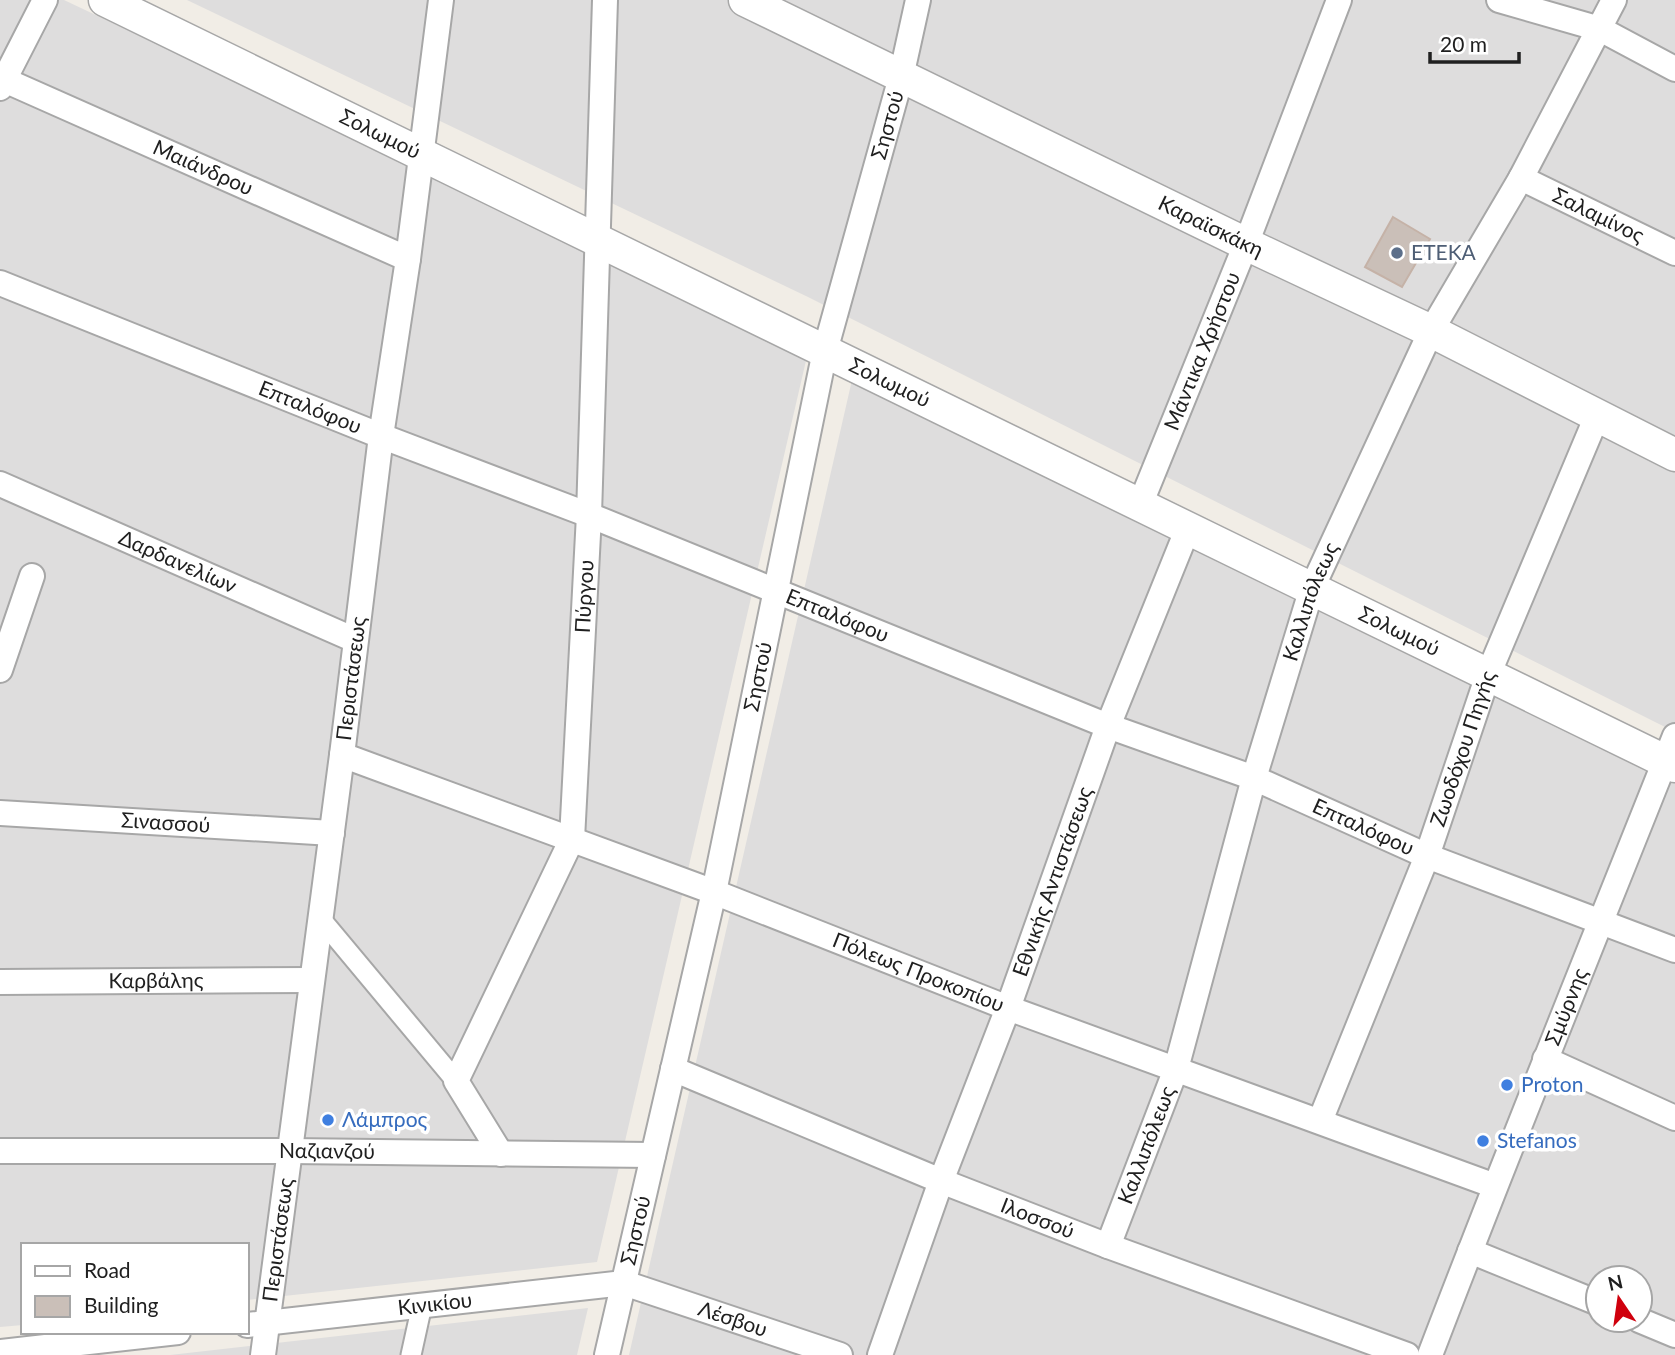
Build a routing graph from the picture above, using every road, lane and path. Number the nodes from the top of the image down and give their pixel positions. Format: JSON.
{"nodes":[{"id":1,"x":45,"y":0,"type":"edge"},
{"id":2,"x":105,"y":0,"type":"edge"},
{"id":3,"x":441,"y":0,"type":"edge"},
{"id":4,"x":605,"y":0,"type":"edge"},
{"id":5,"x":744,"y":0,"type":"edge"},
{"id":6,"x":918,"y":0,"type":"edge"},
{"id":7,"x":1339,"y":0,"type":"edge"},
{"id":8,"x":1499,"y":0,"type":"edge"},
{"id":9,"x":1614,"y":0,"type":"edge"},
{"id":10,"x":1600,"y":30,"type":"junction"},
{"id":11,"x":1675,"y":69,"type":"edge"},
{"id":12,"x":901,"y":77,"type":"junction"},
{"id":13,"x":1,"y":82,"type":"edge"},
{"id":14,"x":420,"y":153,"type":"junction"},
{"id":15,"x":1521,"y":178,"type":"junction"},
{"id":16,"x":598,"y":240,"type":"junction"},
{"id":17,"x":1246,"y":244,"type":"junction"},
{"id":18,"x":1675,"y":253,"type":"edge"},
{"id":19,"x":408,"y":259,"type":"junction"},
{"id":20,"x":0,"y":283,"type":"edge"},
{"id":21,"x":1431,"y":331,"type":"junction"},
{"id":22,"x":825,"y":351,"type":"junction"},
{"id":23,"x":1597,"y":416,"type":"junction"},
{"id":24,"x":381,"y":436,"type":"junction"},
{"id":25,"x":1675,"y":454,"type":"edge"},
{"id":26,"x":0,"y":484,"type":"edge"},
{"id":27,"x":1140,"y":505,"type":"junction"},
{"id":28,"x":589,"y":515,"type":"junction"},
{"id":29,"x":1188,"y":528,"type":"junction"},
{"id":30,"x":33,"y":576,"type":"dead end"},
{"id":31,"x":1312,"y":588,"type":"junction"},
{"id":32,"x":775,"y":591,"type":"junction"},
{"id":33,"x":355,"y":640,"type":"junction"},
{"id":34,"x":0,"y":670,"type":"edge"},
{"id":35,"x":1488,"y":675,"type":"junction"},
{"id":36,"x":1108,"y":726,"type":"junction"},
{"id":37,"x":1672,"y":754,"type":"edge"},
{"id":38,"x":342,"y":755,"type":"junction"},
{"id":39,"x":1254,"y":778,"type":"junction"},
{"id":40,"x":0,"y":813,"type":"edge"},
{"id":41,"x":332,"y":833,"type":"junction"},
{"id":42,"x":572,"y":839,"type":"junction"},
{"id":43,"x":1427,"y":856,"type":"junction"},
{"id":44,"x":714,"y":892,"type":"junction"},
{"id":45,"x":320,"y":918,"type":"junction"},
{"id":46,"x":1602,"y":922,"type":"junction"},
{"id":47,"x":1675,"y":950,"type":"edge"},
{"id":48,"x":312,"y":980,"type":"junction"},
{"id":49,"x":0,"y":982,"type":"edge"},
{"id":50,"x":1008,"y":1007,"type":"junction"},
{"id":51,"x":1545,"y":1059,"type":"junction"},
{"id":52,"x":673,"y":1069,"type":"junction"},
{"id":53,"x":1176,"y":1069,"type":"junction"},
{"id":54,"x":456,"y":1082,"type":"junction"},
{"id":55,"x":1675,"y":1118,"type":"edge"},
{"id":56,"x":1320,"y":1121,"type":"junction"},
{"id":57,"x":0,"y":1151,"type":"edge"},
{"id":58,"x":289,"y":1151,"type":"junction"},
{"id":59,"x":501,"y":1154,"type":"junction"},
{"id":60,"x":653,"y":1155,"type":"junction"},
{"id":61,"x":941,"y":1181,"type":"junction"},
{"id":62,"x":1495,"y":1186,"type":"junction"},
{"id":63,"x":1108,"y":1246,"type":"junction"},
{"id":64,"x":1470,"y":1251,"type":"junction"},
{"id":65,"x":624,"y":1283,"type":"junction"},
{"id":66,"x":1584,"y":1297,"type":"edge"},
{"id":67,"x":422,"y":1305,"type":"junction"},
{"id":68,"x":257,"y":1324,"type":"edge"},
{"id":69,"x":1654,"y":1326,"type":"edge"},
{"id":70,"x":160,"y":1334,"type":"edge"},
{"id":71,"x":1675,"y":1335,"type":"edge"},
{"id":72,"x":0,"y":1352,"type":"edge"},
{"id":73,"x":263,"y":1355,"type":"edge"},
{"id":74,"x":411,"y":1355,"type":"edge"},
{"id":75,"x":607,"y":1355,"type":"edge"},
{"id":76,"x":840,"y":1355,"type":"edge"},
{"id":77,"x":880,"y":1355,"type":"edge"},
{"id":78,"x":1406,"y":1355,"type":"edge"},
{"id":79,"x":1430,"y":1355,"type":"edge"}],
"edges":[{"from":1,"to":13,"type":"street"},
{"from":2,"to":14,"type":"street","name":"Σολωμού"},
{"from":3,"to":14,"type":"street","name":"Περιστάσεως"},
{"from":4,"to":16,"type":"street","name":"Πύργου"},
{"from":5,"to":12,"type":"street","name":"Καραϊσκάκη"},
{"from":6,"to":12,"type":"street","name":"Σηστού"},
{"from":7,"to":17,"type":"street","name":"Μάντικα Χρήστου"},
{"from":8,"to":10,"type":"street"},
{"from":9,"to":10,"type":"street","name":"Καλλιπόλεως"},
{"from":10,"to":11,"type":"street"},
{"from":10,"to":15,"type":"street","name":"Καλλιπόλεως"},
{"from":12,"to":17,"type":"street","name":"Καραϊσκάκη"},
{"from":12,"to":22,"type":"street","name":"Σηστού"},
{"from":13,"to":19,"type":"street","name":"Μαιάνδρου"},
{"from":14,"to":16,"type":"street","name":"Σολωμού"},
{"from":14,"to":19,"type":"street","name":"Περιστάσεως"},
{"from":15,"to":18,"type":"street","name":"Σαλαμίνος"},
{"from":15,"to":21,"type":"street","name":"Καλλιπόλεως"},
{"from":16,"to":22,"type":"street","name":"Σολωμού"},
{"from":16,"to":28,"type":"street","name":"Πύργου"},
{"from":17,"to":21,"type":"street","name":"Καραϊσκάκη"},
{"from":17,"to":27,"type":"street","name":"Μάντικα Χρήστου"},
{"from":19,"to":24,"type":"street","name":"Περιστάσεως"},
{"from":20,"to":24,"type":"street","name":"Επταλόφου"},
{"from":21,"to":23,"type":"street","name":"Καραϊσκάκη"},
{"from":21,"to":31,"type":"street","name":"Καλλιπόλεως"},
{"from":22,"to":27,"type":"street","name":"Σολωμού"},
{"from":22,"to":32,"type":"street","name":"Σηστού"},
{"from":23,"to":25,"type":"street","name":"Καραϊσκάκη"},
{"from":23,"to":35,"type":"street","name":"Ζωοδόχου Πηγής"},
{"from":24,"to":28,"type":"street","name":"Επταλόφου"},
{"from":24,"to":33,"type":"street","name":"Περιστάσεως"},
{"from":26,"to":33,"type":"street","name":"Δαρδανελίων"},
{"from":27,"to":29,"type":"street","name":"Σολωμού"},
{"from":28,"to":32,"type":"street","name":"Επταλόφου"},
{"from":28,"to":42,"type":"street","name":"Πύργου"},
{"from":29,"to":31,"type":"street","name":"Σολωμού"},
{"from":29,"to":36,"type":"street","name":"Εθνικής Αντιστάσεως"},
{"from":30,"to":34,"type":"street"},
{"from":31,"to":35,"type":"street","name":"Σολωμού"},
{"from":31,"to":39,"type":"street","name":"Καλλιπόλεως"},
{"from":32,"to":36,"type":"street","name":"Επταλόφου"},
{"from":32,"to":44,"type":"street","name":"Σηστού"},
{"from":33,"to":38,"type":"street","name":"Περιστάσεως"},
{"from":35,"to":37,"type":"street","name":"Σολωμού"},
{"from":35,"to":43,"type":"street","name":"Ζωοδόχου Πηγής"},
{"from":36,"to":39,"type":"street","name":"Επταλόφου"},
{"from":36,"to":50,"type":"street","name":"Εθνικής Αντιστάσεως"},
{"from":37,"to":46,"type":"street","name":"Σμύρνης"},
{"from":38,"to":41,"type":"street","name":"Περιστάσεως"},
{"from":38,"to":42,"type":"street","name":"Πόλεως Προκοπίου"},
{"from":39,"to":43,"type":"street","name":"Επταλόφου"},
{"from":39,"to":53,"type":"street","name":"Καλλιπόλεως"},
{"from":40,"to":41,"type":"street","name":"Σινασσού"},
{"from":41,"to":45,"type":"street","name":"Περιστάσεως"},
{"from":42,"to":44,"type":"street","name":"Πόλεως Προκοπίου"},
{"from":42,"to":54,"type":"street","name":"Πύργου"},
{"from":43,"to":46,"type":"street","name":"Επταλόφου"},
{"from":43,"to":56,"type":"street","name":"Ζωοδόχου Πηγής"},
{"from":44,"to":50,"type":"street","name":"Πόλεως Προκοπίου"},
{"from":44,"to":52,"type":"street","name":"Σηστού"},
{"from":45,"to":48,"type":"street","name":"Περιστάσεως"},
{"from":45,"to":54,"type":"street"},
{"from":46,"to":47,"type":"street","name":"Επταλόφου"},
{"from":46,"to":51,"type":"street","name":"Σμύρνης"},
{"from":48,"to":49,"type":"street","name":"Καρβάλης"},
{"from":48,"to":58,"type":"street","name":"Περιστάσεως"},
{"from":50,"to":53,"type":"street","name":"Πόλεως Προκοπίου"},
{"from":50,"to":61,"type":"street","name":"Εθνικής Αντιστάσεως"},
{"from":51,"to":55,"type":"street"},
{"from":51,"to":62,"type":"street","name":"Σμύρνης"},
{"from":52,"to":60,"type":"street","name":"Σηστού"},
{"from":52,"to":61,"type":"street","name":"Ιλοσσού"},
{"from":53,"to":56,"type":"street","name":"Πόλεως Προκοπίου"},
{"from":53,"to":63,"type":"street","name":"Καλλιπόλεως"},
{"from":54,"to":59,"type":"street"},
{"from":56,"to":62,"type":"street","name":"Πόλεως Προκοπίου"},
{"from":57,"to":58,"type":"street","name":"Ναζιανζού"},
{"from":58,"to":59,"type":"street","name":"Ναζιανζού"},
{"from":58,"to":68,"type":"street","name":"Περιστάσεως"},
{"from":59,"to":60,"type":"street","name":"Ναζιανζού"},
{"from":60,"to":65,"type":"street","name":"Σηστού"},
{"from":61,"to":63,"type":"street","name":"Ιλοσσού"},
{"from":61,"to":77,"type":"street","name":"Εθνικής Αντιστάσεως"},
{"from":62,"to":64,"type":"street","name":"Σμύρνης"},
{"from":63,"to":78,"type":"street","name":"Ιλοσσού"},
{"from":64,"to":66,"type":"street"},
{"from":64,"to":79,"type":"street","name":"Σμύρνης"},
{"from":65,"to":67,"type":"street","name":"Κινικίου"},
{"from":65,"to":75,"type":"street","name":"Σηστού"},
{"from":65,"to":76,"type":"street","name":"Λέσβου"},
{"from":67,"to":68,"type":"street","name":"Κινικίου"},
{"from":67,"to":74,"type":"street"},
{"from":68,"to":73,"type":"street","name":"Περιστάσεως"},
{"from":69,"to":71,"type":"street"},
{"from":70,"to":72,"type":"street"}]}
